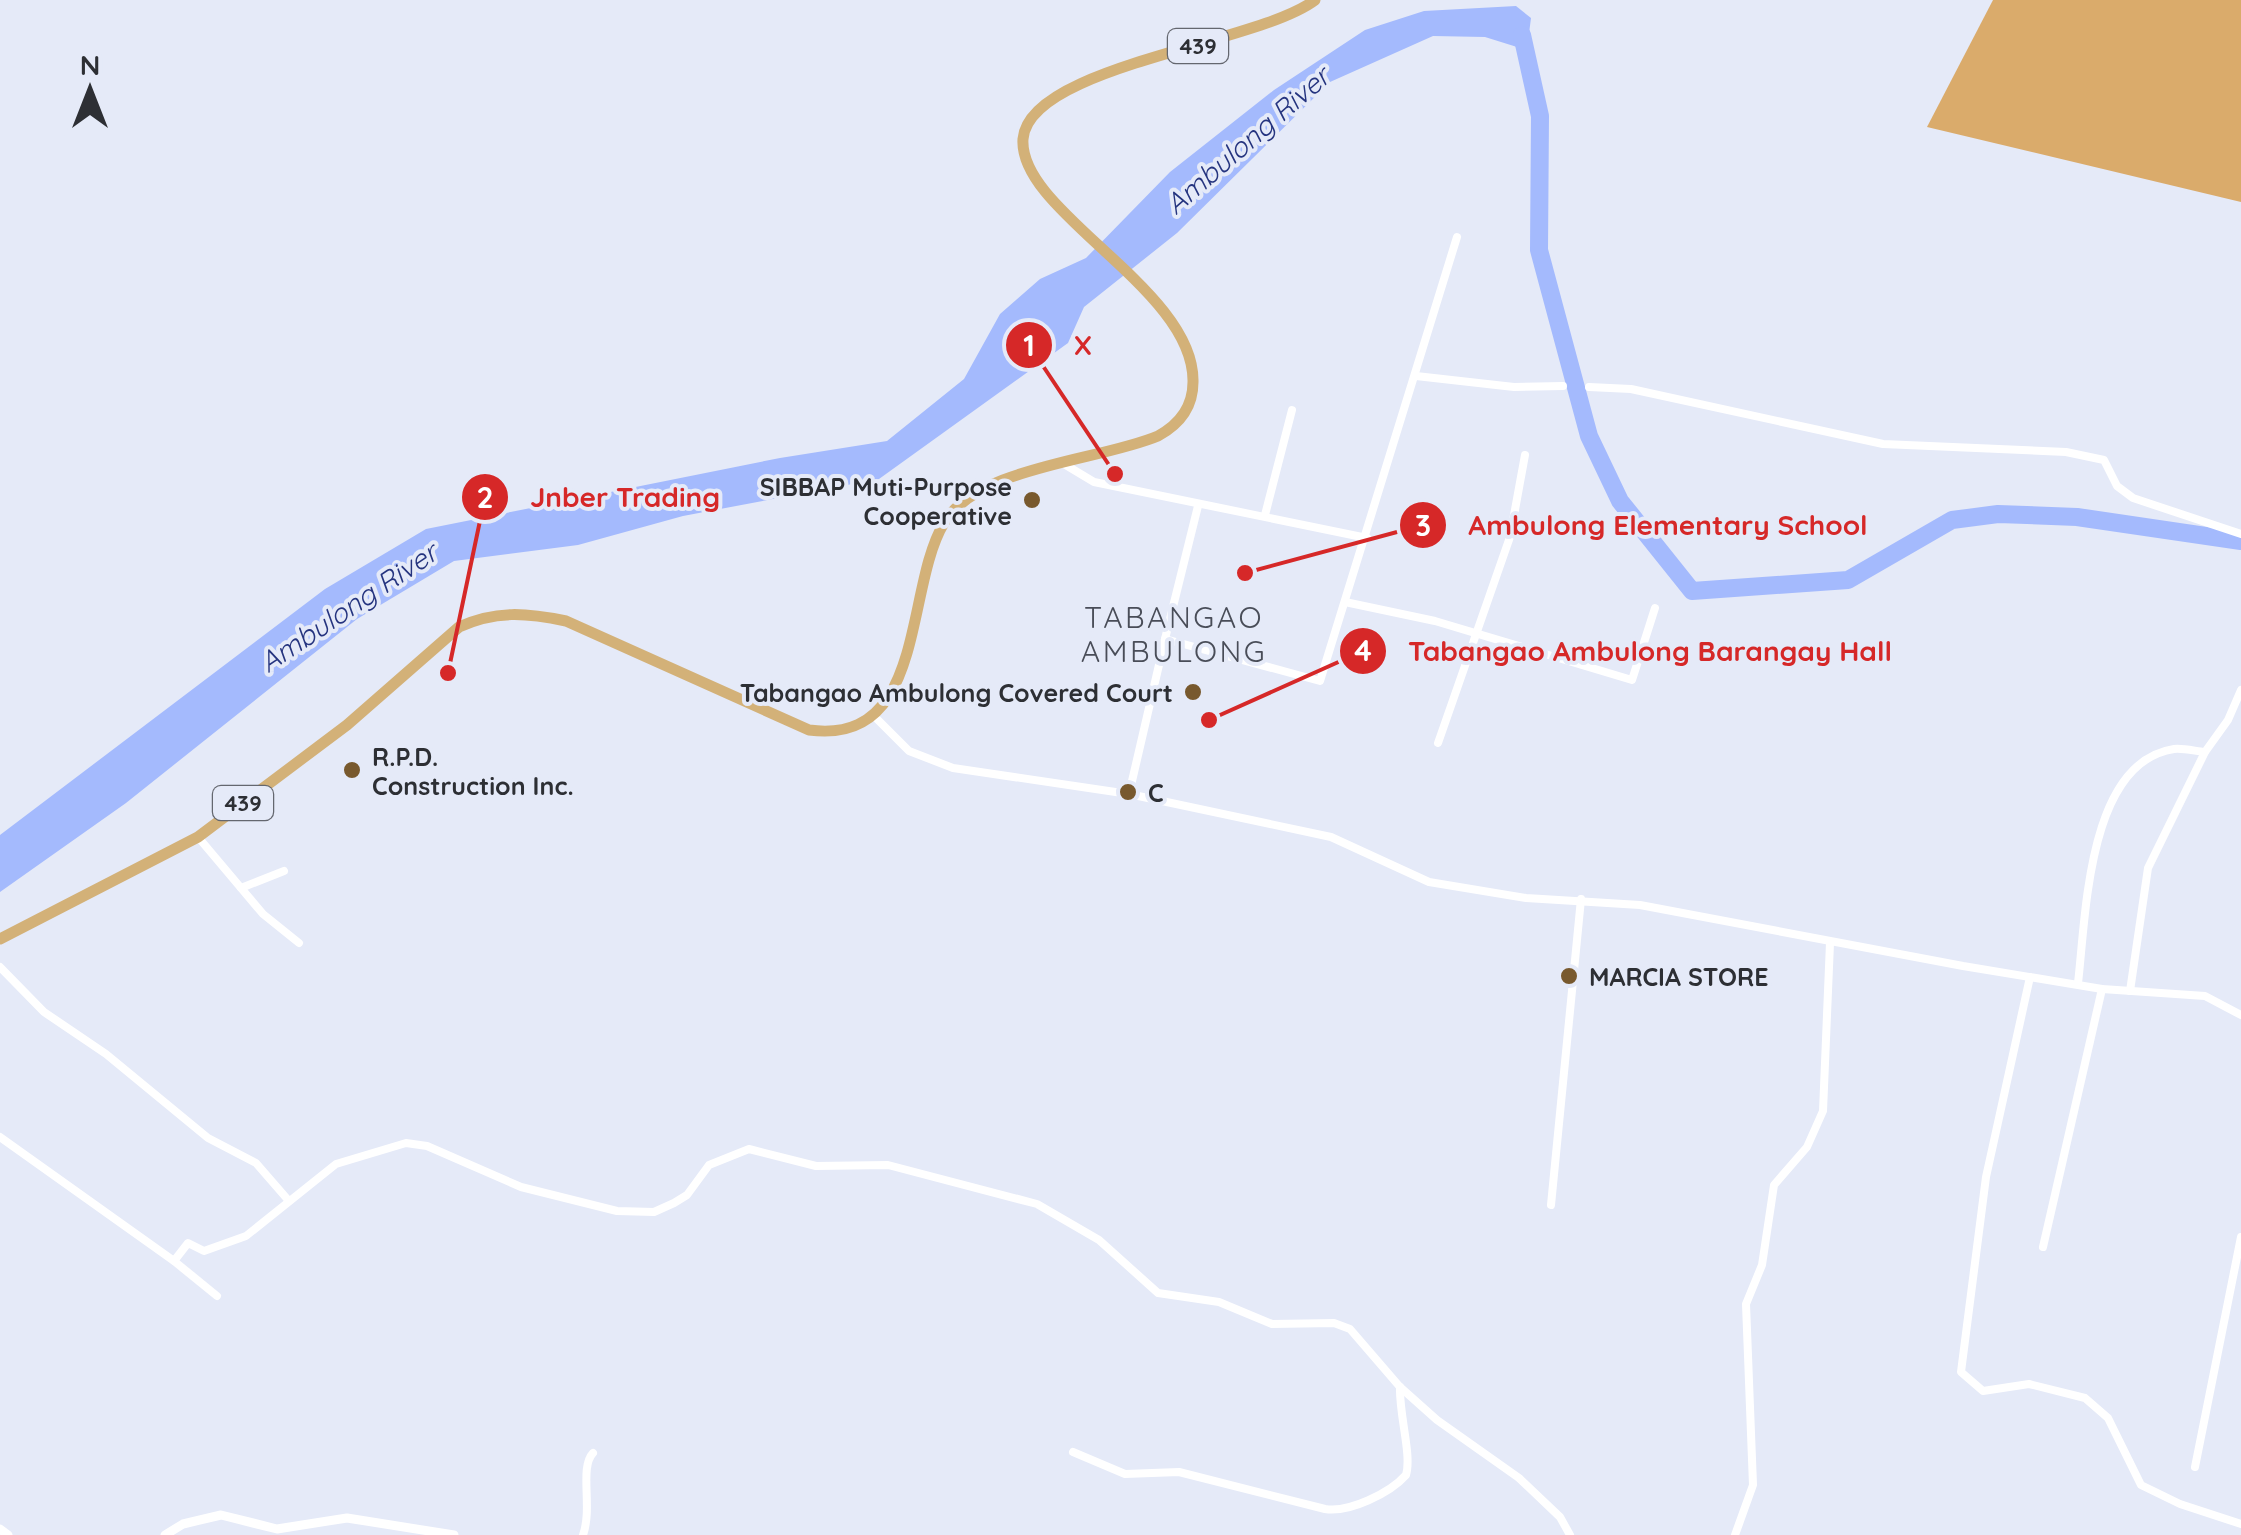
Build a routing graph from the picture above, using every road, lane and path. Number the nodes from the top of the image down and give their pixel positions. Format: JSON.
{"nodes":[{"id":1,"x":1316,"y":0,"type":"edge"},
{"id":2,"x":1457,"y":237,"type":"dead end"},
{"id":3,"x":1416,"y":376,"type":"junction"},
{"id":4,"x":1564,"y":386,"type":"dead end"},
{"id":5,"x":1589,"y":387,"type":"dead end"},
{"id":6,"x":1292,"y":410,"type":"dead end"},
{"id":7,"x":1525,"y":455,"type":"dead end"},
{"id":8,"x":1064,"y":464,"type":"junction"},
{"id":9,"x":1198,"y":506,"type":"junction"},
{"id":10,"x":1264,"y":516,"type":"junction"},
{"id":11,"x":2241,"y":534,"type":"edge"},
{"id":12,"x":1367,"y":538,"type":"junction"},
{"id":13,"x":1346,"y":602,"type":"junction"},
{"id":14,"x":1655,"y":608,"type":"dead end"},
{"id":15,"x":1476,"y":636,"type":"junction"},
{"id":16,"x":1165,"y":638,"type":"junction"},
{"id":17,"x":2241,"y":690,"type":"edge"},
{"id":18,"x":872,"y":714,"type":"junction"},
{"id":19,"x":1438,"y":743,"type":"dead end"},
{"id":20,"x":2205,"y":752,"type":"junction"},
{"id":21,"x":1129,"y":794,"type":"junction"},
{"id":22,"x":198,"y":837,"type":"junction"},
{"id":23,"x":284,"y":871,"type":"dead end"},
{"id":24,"x":241,"y":888,"type":"junction"},
{"id":25,"x":1581,"y":899,"type":"junction"},
{"id":26,"x":0,"y":939,"type":"edge"},
{"id":27,"x":299,"y":943,"type":"dead end"},
{"id":28,"x":1830,"y":943,"type":"junction"},
{"id":29,"x":0,"y":968,"type":"edge"},
{"id":30,"x":2030,"y":977,"type":"junction"},
{"id":31,"x":2078,"y":983,"type":"junction"},
{"id":32,"x":2102,"y":989,"type":"junction"},
{"id":33,"x":2130,"y":991,"type":"junction"},
{"id":34,"x":2241,"y":1015,"type":"edge"},
{"id":35,"x":0,"y":1137,"type":"edge"},
{"id":36,"x":288,"y":1201,"type":"junction"},
{"id":37,"x":1551,"y":1205,"type":"dead end"},
{"id":38,"x":2241,"y":1237,"type":"edge"},
{"id":39,"x":2043,"y":1248,"type":"dead end"},
{"id":40,"x":174,"y":1261,"type":"junction"},
{"id":41,"x":217,"y":1296,"type":"dead end"},
{"id":42,"x":1400,"y":1387,"type":"junction"},
{"id":43,"x":1073,"y":1452,"type":"dead end"},
{"id":44,"x":593,"y":1453,"type":"dead end"},
{"id":45,"x":2196,"y":1466,"type":"dead end"},
{"id":46,"x":2241,"y":1524,"type":"edge"},
{"id":47,"x":0,"y":1529,"type":"edge"},
{"id":48,"x":8,"y":1535,"type":"edge"},
{"id":49,"x":166,"y":1535,"type":"edge"},
{"id":50,"x":454,"y":1535,"type":"edge"},
{"id":51,"x":583,"y":1535,"type":"edge"},
{"id":52,"x":1570,"y":1535,"type":"edge"},
{"id":53,"x":1735,"y":1535,"type":"edge"}],
"edges":[{"from":1,"to":8,"type":"main road","number":"439"},
{"from":2,"to":3,"type":"street"},
{"from":3,"to":4,"type":"street"},
{"from":3,"to":12,"type":"street"},
{"from":5,"to":11,"type":"street"},
{"from":6,"to":10,"type":"street"},
{"from":7,"to":15,"type":"street"},
{"from":8,"to":9,"type":"street"},
{"from":8,"to":18,"type":"main road","number":"439"},
{"from":9,"to":10,"type":"street"},
{"from":9,"to":16,"type":"street"},
{"from":10,"to":12,"type":"street"},
{"from":12,"to":13,"type":"street"},
{"from":13,"to":15,"type":"street"},
{"from":13,"to":16,"type":"street"},
{"from":14,"to":15,"type":"street"},
{"from":15,"to":19,"type":"street"},
{"from":16,"to":21,"type":"street"},
{"from":17,"to":20,"type":"street"},
{"from":18,"to":21,"type":"street"},
{"from":18,"to":22,"type":"main road","number":"439"},
{"from":20,"to":31,"type":"street"},
{"from":20,"to":33,"type":"street"},
{"from":21,"to":25,"type":"street"},
{"from":22,"to":24,"type":"street"},
{"from":22,"to":26,"type":"main road","number":"439"},
{"from":23,"to":24,"type":"street"},
{"from":24,"to":27,"type":"street"},
{"from":25,"to":28,"type":"street"},
{"from":25,"to":37,"type":"street"},
{"from":28,"to":30,"type":"street"},
{"from":28,"to":53,"type":"street"},
{"from":29,"to":36,"type":"street"},
{"from":30,"to":31,"type":"street"},
{"from":30,"to":46,"type":"street"},
{"from":31,"to":32,"type":"street"},
{"from":32,"to":33,"type":"street"},
{"from":32,"to":39,"type":"street"},
{"from":33,"to":34,"type":"street"},
{"from":35,"to":40,"type":"street"},
{"from":36,"to":40,"type":"street"},
{"from":36,"to":42,"type":"street"},
{"from":38,"to":45,"type":"street"},
{"from":40,"to":41,"type":"street"},
{"from":42,"to":43,"type":"street"},
{"from":42,"to":52,"type":"street"},
{"from":44,"to":51,"type":"street"},
{"from":47,"to":48,"type":"street"},
{"from":49,"to":50,"type":"street"}]}
